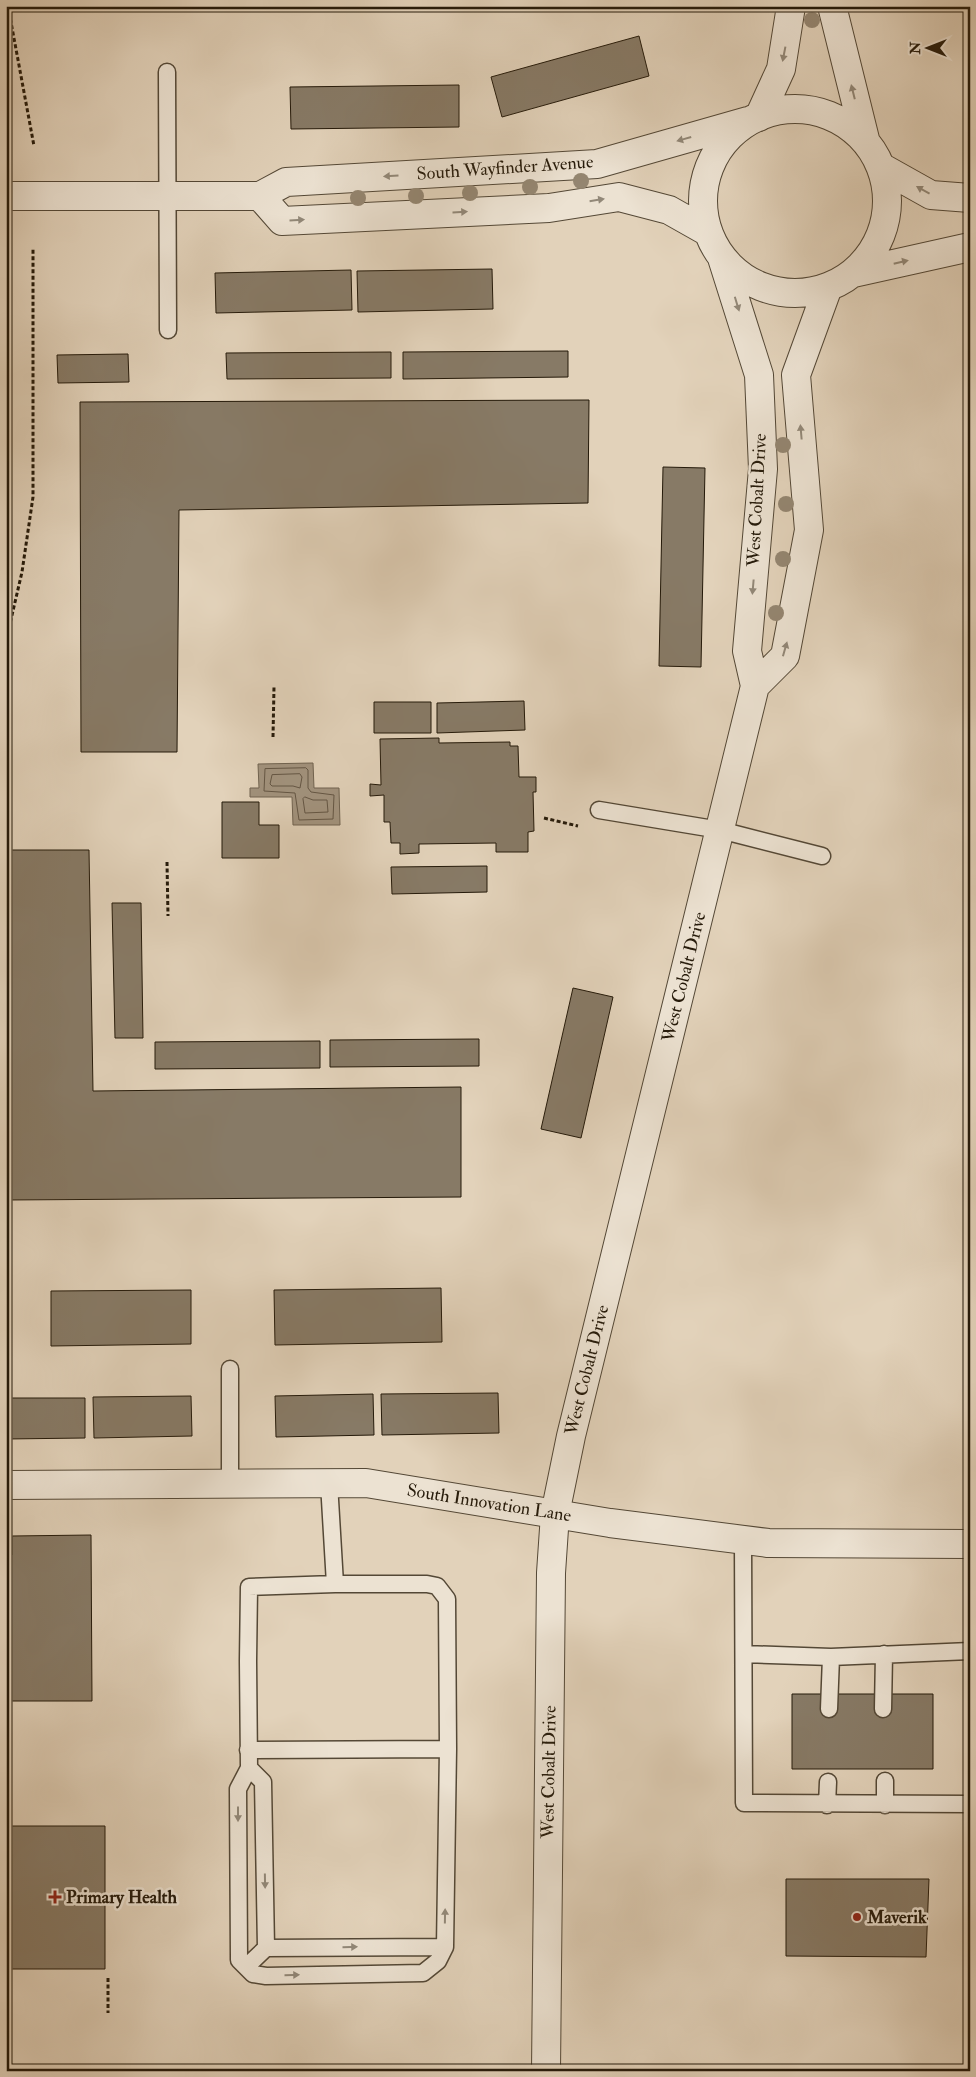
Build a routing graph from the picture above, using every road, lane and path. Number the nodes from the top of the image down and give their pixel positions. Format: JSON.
{"nodes":[{"id":1,"x":8,"y":6,"type":"edge"},
{"id":2,"x":791,"y":6,"type":"edge"},
{"id":3,"x":832,"y":6,"type":"edge"},
{"id":4,"x":166,"y":72,"type":"dead end"},
{"id":5,"x":753,"y":119,"type":"junction"},
{"id":6,"x":865,"y":139,"type":"junction"},
{"id":7,"x":34,"y":146,"type":"dead end"},
{"id":8,"x":881,"y":167,"type":"junction"},
{"id":9,"x":6,"y":196,"type":"edge"},
{"id":10,"x":166,"y":196,"type":"junction"},
{"id":11,"x":260,"y":196,"type":"junction"},
{"id":12,"x":970,"y":198,"type":"edge"},
{"id":13,"x":708,"y":232,"type":"junction"},
{"id":14,"x":970,"y":246,"type":"edge"},
{"id":15,"x":33,"y":249,"type":"dead end"},
{"id":16,"x":722,"y":258,"type":"junction"},
{"id":17,"x":853,"y":273,"type":"junction"},
{"id":18,"x":828,"y":288,"type":"junction"},
{"id":19,"x":168,"y":330,"type":"dead end"},
{"id":20,"x":6,"y":640,"type":"edge"},
{"id":21,"x":755,"y":686,"type":"junction"},
{"id":22,"x":274,"y":687,"type":"dead end"},
{"id":23,"x":274,"y":737,"type":"dead end"},
{"id":24,"x":599,"y":810,"type":"dead end"},
{"id":25,"x":544,"y":818,"type":"dead end"},
{"id":26,"x":586,"y":827,"type":"dead end"},
{"id":27,"x":720,"y":830,"type":"junction"},
{"id":28,"x":822,"y":856,"type":"dead end"},
{"id":29,"x":167,"y":862,"type":"dead end"},
{"id":30,"x":168,"y":916,"type":"dead end"},
{"id":31,"x":230,"y":1369,"type":"dead end"},
{"id":32,"x":230,"y":1484,"type":"junction"},
{"id":33,"x":329,"y":1484,"type":"junction"},
{"id":34,"x":6,"y":1485,"type":"edge"},
{"id":35,"x":555,"y":1514,"type":"junction"},
{"id":36,"x":744,"y":1540,"type":"junction"},
{"id":37,"x":970,"y":1544,"type":"edge"},
{"id":38,"x":335,"y":1584,"type":"junction"},
{"id":39,"x":970,"y":1651,"type":"edge"},
{"id":40,"x":744,"y":1654,"type":"junction"},
{"id":41,"x":884,"y":1654,"type":"junction"},
{"id":42,"x":831,"y":1656,"type":"junction"},
{"id":43,"x":829,"y":1709,"type":"dead end"},
{"id":44,"x":883,"y":1709,"type":"dead end"},
{"id":45,"x":448,"y":1749,"type":"junction"},
{"id":46,"x":248,"y":1750,"type":"junction"},
{"id":47,"x":249,"y":1768,"type":"junction"},
{"id":48,"x":885,"y":1781,"type":"dead end"},
{"id":49,"x":828,"y":1782,"type":"dead end"},
{"id":50,"x":970,"y":1804,"type":"edge"},
{"id":51,"x":827,"y":1805,"type":"junction"},
{"id":52,"x":885,"y":1805,"type":"junction"},
{"id":53,"x":238,"y":1850,"type":"junction"},
{"id":54,"x":264,"y":1850,"type":"junction"},
{"id":55,"x":445,"y":1947,"type":"junction"},
{"id":56,"x":266,"y":1948,"type":"junction"},
{"id":57,"x":246,"y":1967,"type":"junction"},
{"id":58,"x":108,"y":1978,"type":"dead end"},
{"id":59,"x":108,"y":2013,"type":"dead end"},
{"id":60,"x":546,"y":2071,"type":"edge"}],
"edges":[{"from":1,"to":7,"type":"path"},
{"from":2,"to":5,"type":"street","one_way":true},
{"from":6,"to":3,"type":"street","one_way":true},
{"from":4,"to":10,"type":"lane"},
{"from":5,"to":6,"type":"street","name":"South Wayfinder Avenue"},
{"from":5,"to":11,"type":"street","name":"South Wayfinder Avenue","one_way":true},
{"from":5,"to":13,"type":"street"},
{"from":6,"to":8,"type":"street"},
{"from":12,"to":8,"type":"street","one_way":true},
{"from":8,"to":17,"type":"street"},
{"from":9,"to":10,"type":"street","name":"South Wayfinder Avenue"},
{"from":10,"to":11,"type":"street","name":"South Wayfinder Avenue"},
{"from":10,"to":19,"type":"lane"},
{"from":11,"to":13,"type":"street","one_way":true},
{"from":13,"to":16,"type":"street"},
{"from":17,"to":14,"type":"street","one_way":true},
{"from":15,"to":20,"type":"path"},
{"from":16,"to":18,"type":"street"},
{"from":16,"to":21,"type":"street","name":"West Cobalt Drive","one_way":true},
{"from":17,"to":18,"type":"street"},
{"from":21,"to":18,"type":"street","one_way":true},
{"from":21,"to":27,"type":"street","name":"West Cobalt Drive"},
{"from":22,"to":23,"type":"path"},
{"from":24,"to":27,"type":"lane"},
{"from":25,"to":26,"type":"path"},
{"from":27,"to":28,"type":"lane"},
{"from":27,"to":35,"type":"street","name":"West Cobalt Drive"},
{"from":29,"to":30,"type":"path"},
{"from":31,"to":32,"type":"lane"},
{"from":32,"to":33,"type":"street","name":"South Innovation Lane"},
{"from":32,"to":34,"type":"street","name":"South Innovation Lane"},
{"from":33,"to":35,"type":"street","name":"South Innovation Lane"},
{"from":33,"to":38,"type":"lane"},
{"from":35,"to":36,"type":"street","name":"South Innovation Lane"},
{"from":35,"to":60,"type":"street","name":"West Cobalt Drive"},
{"from":36,"to":37,"type":"street","name":"South Innovation Lane"},
{"from":36,"to":40,"type":"lane"},
{"from":38,"to":45,"type":"lane"},
{"from":38,"to":46,"type":"lane"},
{"from":39,"to":41,"type":"lane"},
{"from":40,"to":42,"type":"lane"},
{"from":40,"to":51,"type":"lane"},
{"from":41,"to":42,"type":"lane"},
{"from":41,"to":44,"type":"lane"},
{"from":42,"to":43,"type":"lane"},
{"from":45,"to":46,"type":"lane"},
{"from":55,"to":45,"type":"lane","one_way":true},
{"from":46,"to":47,"type":"lane"},
{"from":47,"to":53,"type":"lane","one_way":true},
{"from":47,"to":54,"type":"lane"},
{"from":48,"to":52,"type":"lane"},
{"from":49,"to":51,"type":"lane"},
{"from":50,"to":52,"type":"lane"},
{"from":51,"to":52,"type":"lane"},
{"from":53,"to":54,"type":"lane"},
{"from":53,"to":57,"type":"lane"},
{"from":54,"to":56,"type":"lane","one_way":true},
{"from":56,"to":55,"type":"lane","one_way":true},
{"from":57,"to":55,"type":"lane","one_way":true},
{"from":56,"to":57,"type":"lane"},
{"from":58,"to":59,"type":"path"}]}
